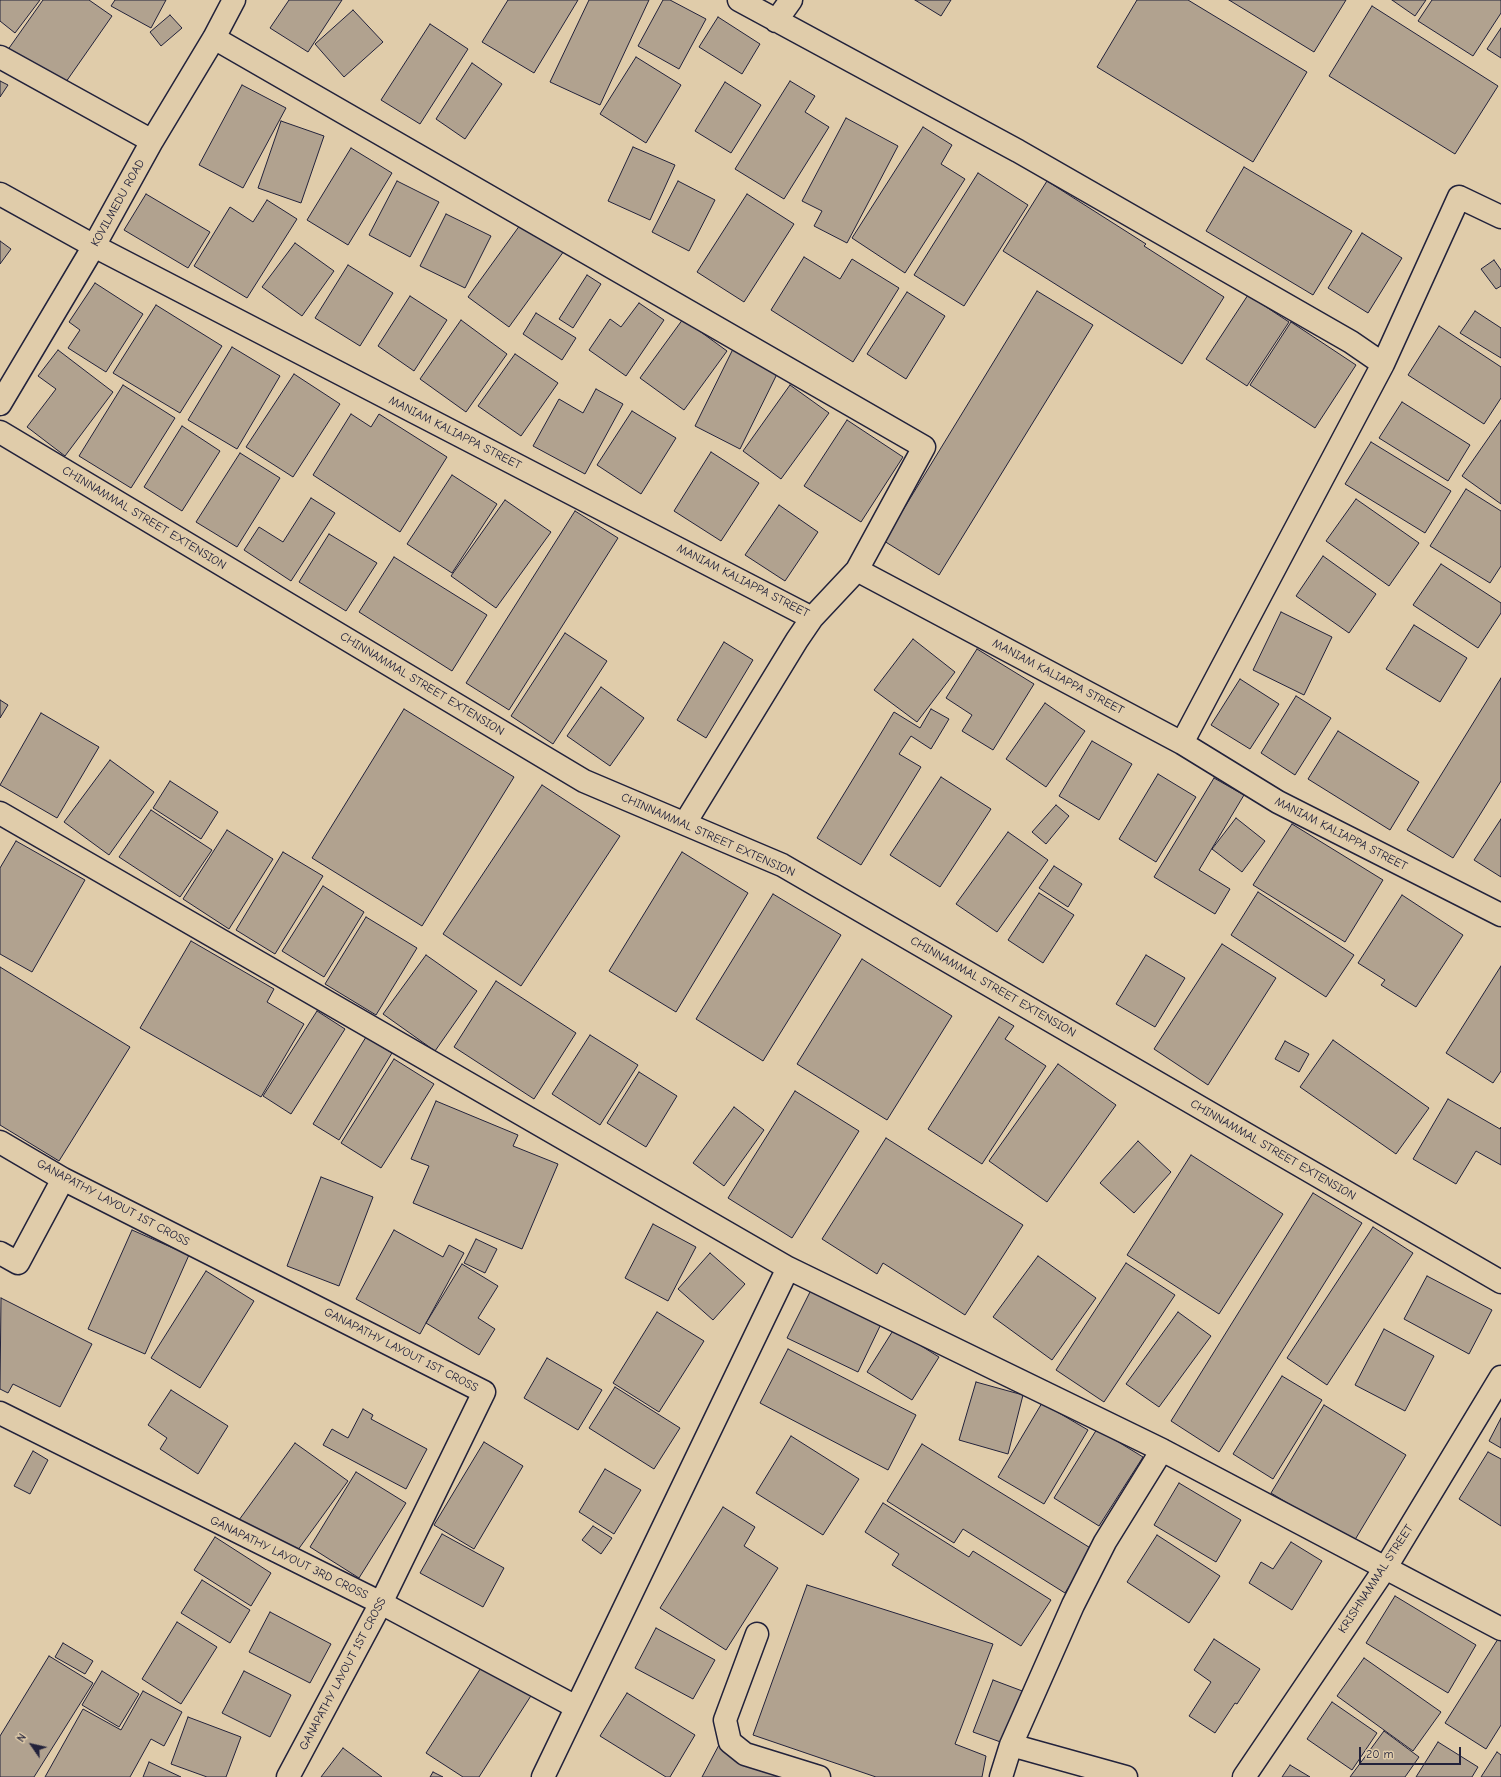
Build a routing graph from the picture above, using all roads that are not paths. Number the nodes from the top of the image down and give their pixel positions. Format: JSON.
{"nodes":[{"id":1,"x":739,"y":0,"type":"edge"},
{"id":2,"x":790,"y":0,"type":"edge"},
{"id":3,"x":228,"y":2,"type":"edge"},
{"id":4,"x":776,"y":21,"type":"junction"},
{"id":5,"x":214,"y":38,"type":"junction"},
{"id":6,"x":0,"y":57,"type":"edge"},
{"id":7,"x":152,"y":141,"type":"junction"},
{"id":8,"x":0,"y":194,"type":"edge"},
{"id":9,"x":1501,"y":217,"type":"edge"},
{"id":10,"x":94,"y":246,"type":"junction"},
{"id":11,"x":1383,"y":364,"type":"junction"},
{"id":12,"x":0,"y":404,"type":"edge"},
{"id":13,"x":0,"y":432,"type":"edge"},
{"id":14,"x":857,"y":570,"type":"junction"},
{"id":15,"x":812,"y":618,"type":"junction"},
{"id":16,"x":1182,"y":743,"type":"junction"},
{"id":17,"x":0,"y":813,"type":"edge"},
{"id":18,"x":685,"y":824,"type":"junction"},
{"id":19,"x":1501,"y":915,"type":"edge"},
{"id":20,"x":0,"y":1142,"type":"edge"},
{"id":21,"x":63,"y":1180,"type":"junction"},
{"id":22,"x":0,"y":1252,"type":"edge"},
{"id":23,"x":788,"y":1268,"type":"junction"},
{"id":24,"x":1501,"y":1282,"type":"edge"},
{"id":25,"x":1501,"y":1377,"type":"edge"},
{"id":26,"x":0,"y":1413,"type":"edge"},
{"id":27,"x":1162,"y":1450,"type":"junction"},
{"id":28,"x":1386,"y":1567,"type":"junction"},
{"id":29,"x":381,"y":1603,"type":"junction"},
{"id":30,"x":1501,"y":1629,"type":"edge"},
{"id":31,"x":757,"y":1634,"type":"dead end"},
{"id":32,"x":576,"y":1707,"type":"junction"},
{"id":33,"x":1011,"y":1745,"type":"junction"},
{"id":34,"x":288,"y":1777,"type":"edge"},
{"id":35,"x":542,"y":1777,"type":"edge"},
{"id":36,"x":819,"y":1777,"type":"edge"},
{"id":37,"x":1002,"y":1777,"type":"edge"},
{"id":38,"x":1126,"y":1777,"type":"edge"},
{"id":39,"x":1244,"y":1777,"type":"edge"}],
"edges":[{"from":1,"to":4,"type":"street"},
{"from":2,"to":4,"type":"street"},
{"from":3,"to":5,"type":"street","name":"KOVILMEDU ROAD"},
{"from":4,"to":11,"type":"street"},
{"from":5,"to":7,"type":"street","name":"KOVILMEDU ROAD"},
{"from":5,"to":14,"type":"street"},
{"from":6,"to":7,"type":"street"},
{"from":7,"to":10,"type":"street","name":"KOVILMEDU ROAD"},
{"from":8,"to":10,"type":"street","name":"MANIAM KALIAPPA STREET"},
{"from":9,"to":11,"type":"street"},
{"from":10,"to":12,"type":"street","name":"KOVILMEDU ROAD"},
{"from":10,"to":15,"type":"street","name":"MANIAM KALIAPPA STREET"},
{"from":11,"to":16,"type":"street"},
{"from":13,"to":18,"type":"street","name":"CHINNAMMAL STREET EXTENSION"},
{"from":14,"to":15,"type":"street","name":"MANIAM KALIAPPA STREET"},
{"from":14,"to":16,"type":"street","name":"MANIAM KALIAPPA STREET"},
{"from":15,"to":18,"type":"street"},
{"from":16,"to":19,"type":"street","name":"MANIAM KALIAPPA STREET"},
{"from":17,"to":23,"type":"street"},
{"from":18,"to":24,"type":"street","name":"CHINNAMMAL STREET EXTENSION"},
{"from":20,"to":21,"type":"street","name":"GANAPATHY LAYOUT 1ST CROSS"},
{"from":21,"to":22,"type":"street"},
{"from":21,"to":29,"type":"street","name":"GANAPATHY LAYOUT 1ST CROSS"},
{"from":23,"to":27,"type":"street"},
{"from":23,"to":32,"type":"street"},
{"from":25,"to":28,"type":"street","name":"KRISHNAMMAL STREET"},
{"from":26,"to":29,"type":"street","name":"GANAPATHY LAYOUT 3RD CROSS"},
{"from":27,"to":28,"type":"street"},
{"from":27,"to":33,"type":"street"},
{"from":28,"to":30,"type":"street"},
{"from":28,"to":39,"type":"street","name":"KRISHNAMMAL STREET"},
{"from":29,"to":32,"type":"street","name":"GANAPATHY LAYOUT 3RD CROSS"},
{"from":29,"to":34,"type":"street","name":"GANAPATHY LAYOUT 1ST CROSS"},
{"from":31,"to":36,"type":"street"},
{"from":32,"to":35,"type":"street"},
{"from":33,"to":37,"type":"street"},
{"from":33,"to":38,"type":"street"}]}
